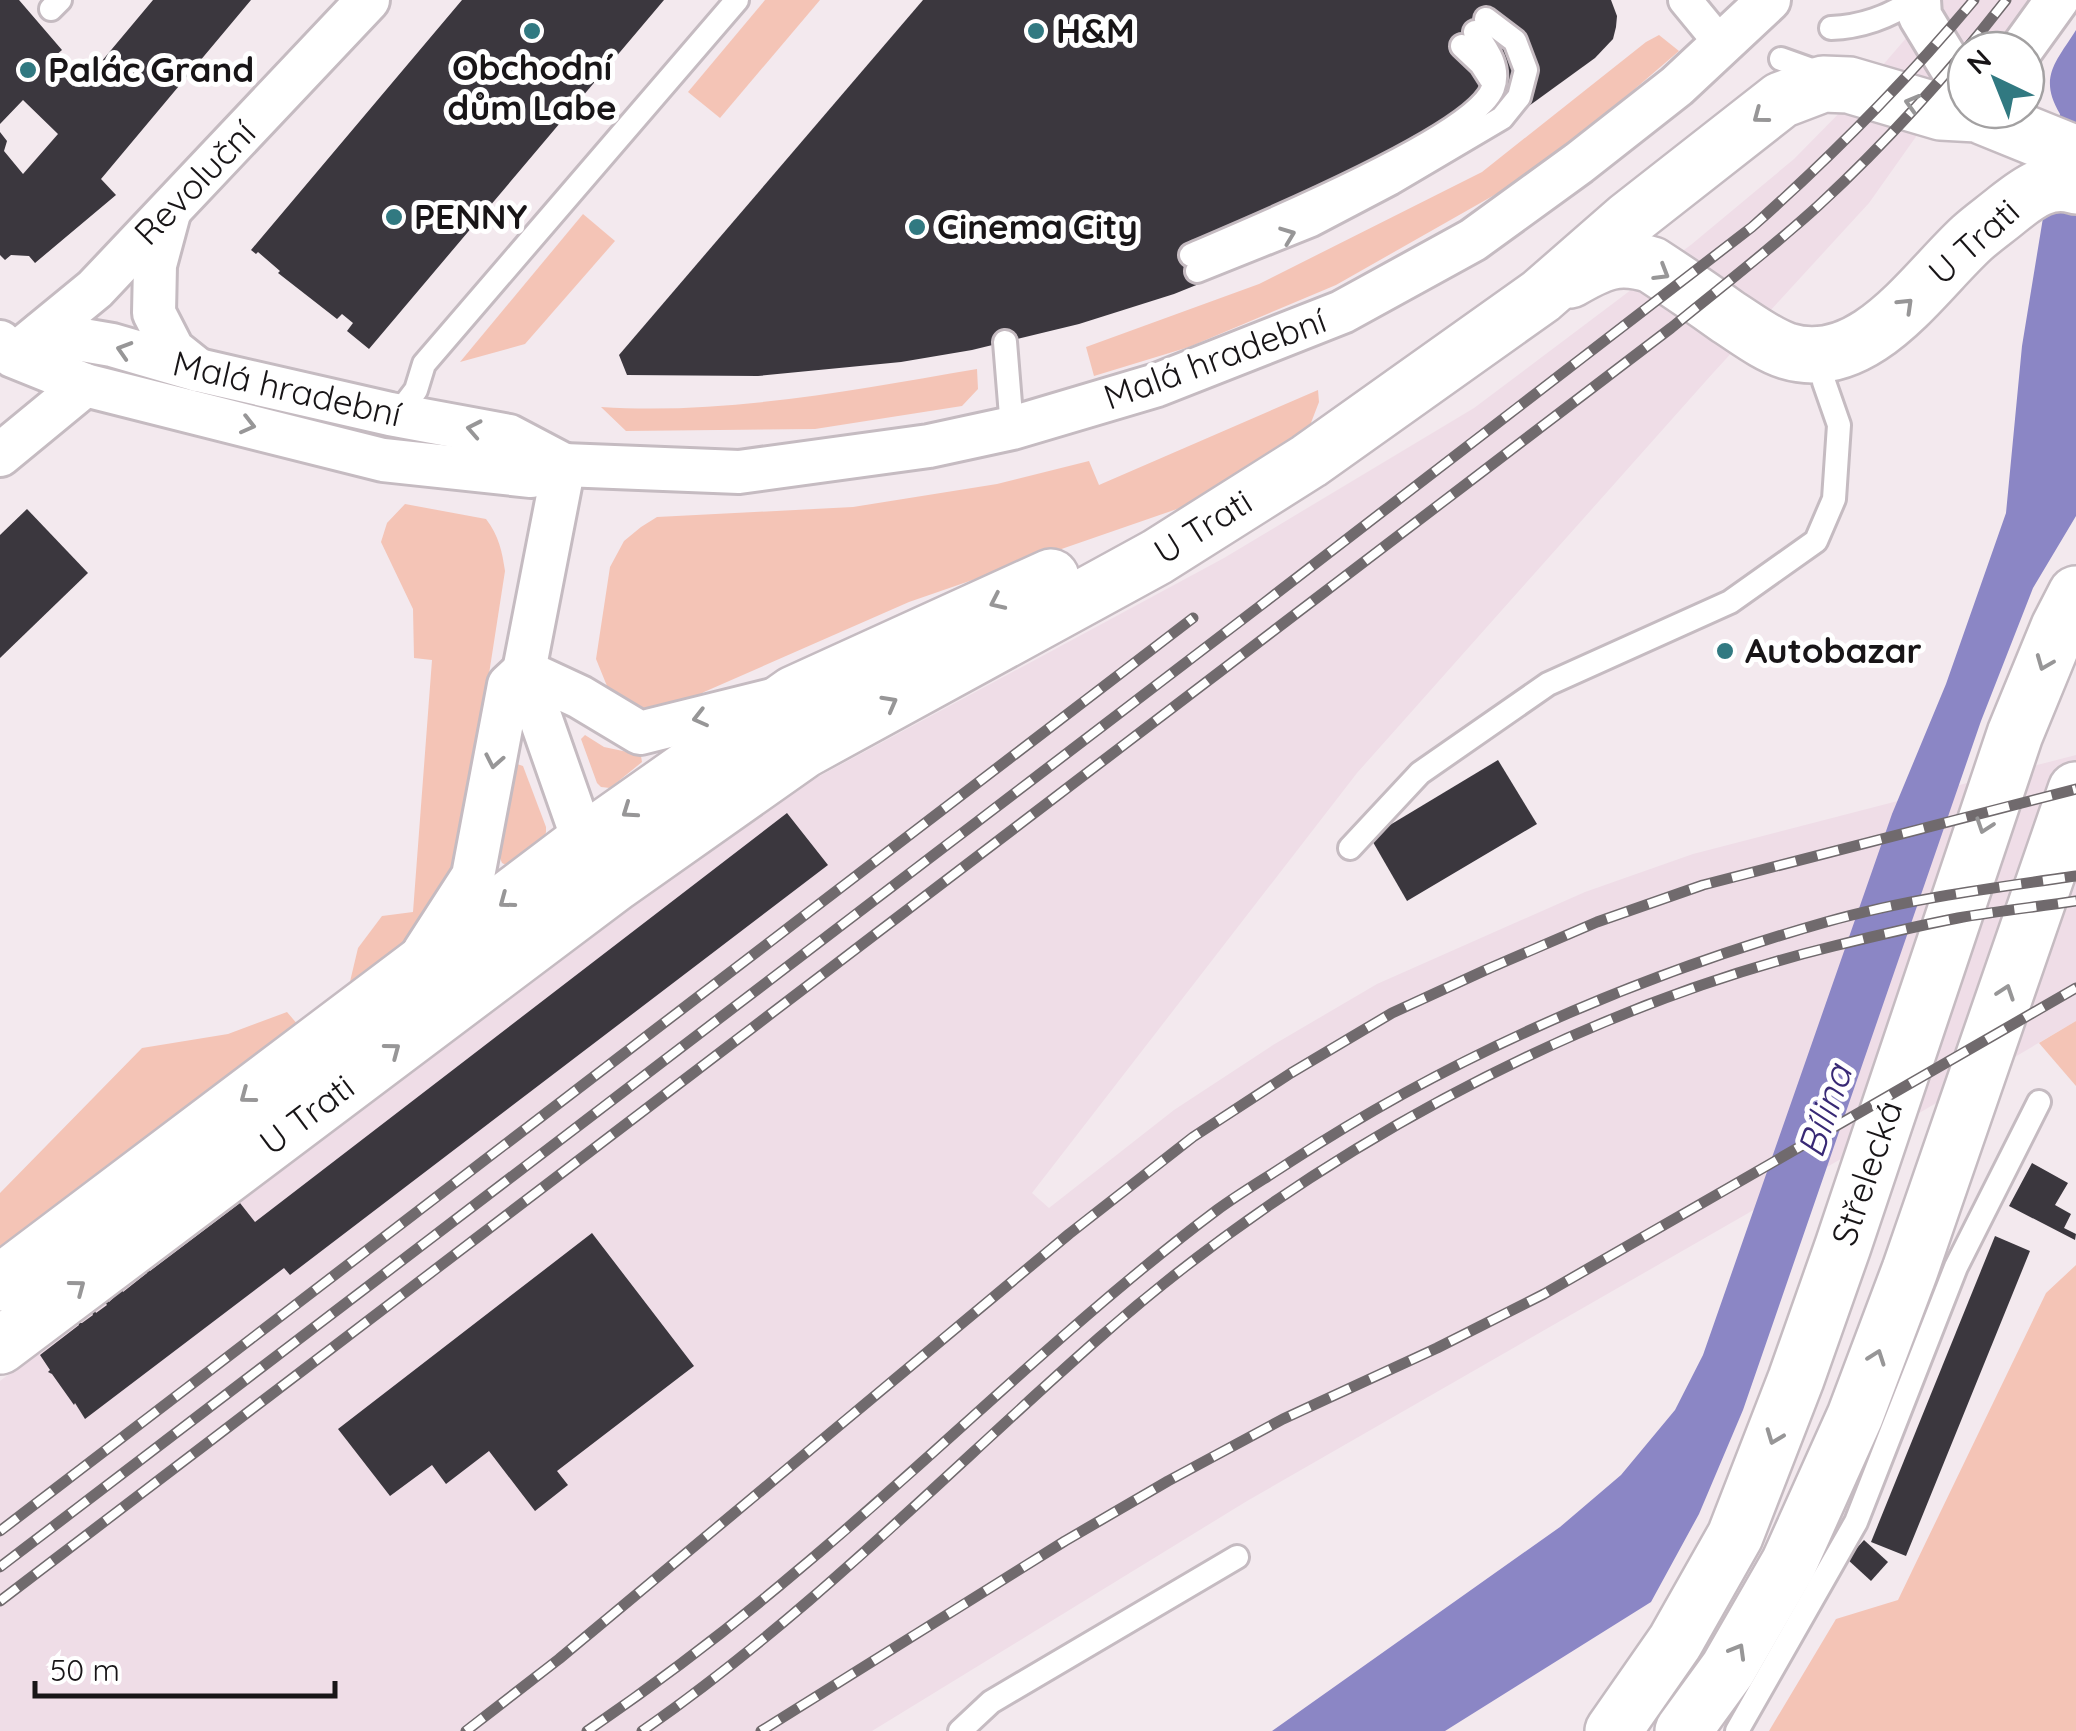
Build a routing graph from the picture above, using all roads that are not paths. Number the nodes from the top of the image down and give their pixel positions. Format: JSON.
{"nodes":[{"id":1,"x":368,"y":0,"type":"edge"},
{"id":2,"x":738,"y":0,"type":"edge"},
{"id":3,"x":1685,"y":0,"type":"edge"},
{"id":4,"x":1768,"y":0,"type":"edge"},
{"id":5,"x":1916,"y":0,"type":"edge"},
{"id":6,"x":2057,"y":0,"type":"edge"},
{"id":7,"x":1832,"y":28,"type":"dead end"},
{"id":8,"x":2035,"y":30,"type":"edge"},
{"id":9,"x":1722,"y":46,"type":"junction"},
{"id":10,"x":1781,"y":59,"type":"dead end"},
{"id":11,"x":1946,"y":59,"type":"edge"},
{"id":12,"x":1849,"y":84,"type":"junction"},
{"id":13,"x":1946,"y":111,"type":"edge"},
{"id":14,"x":1988,"y":130,"type":"edge"},
{"id":15,"x":2008,"y":130,"type":"edge"},
{"id":16,"x":2061,"y":168,"type":"edge"},
{"id":17,"x":170,"y":208,"type":"junction"},
{"id":18,"x":1972,"y":237,"type":"junction"},
{"id":19,"x":1194,"y":263,"type":"joint"},
{"id":20,"x":1542,"y":296,"type":"junction"},
{"id":21,"x":1005,"y":342,"type":"dead end"},
{"id":22,"x":14,"y":350,"type":"edge"},
{"id":23,"x":1824,"y":355,"type":"junction"},
{"id":24,"x":198,"y":370,"type":"junction"},
{"id":25,"x":85,"y":385,"type":"junction"},
{"id":26,"x":403,"y":407,"type":"dead end"},
{"id":27,"x":1012,"y":428,"type":"junction"},
{"id":28,"x":0,"y":455,"type":"edge"},
{"id":29,"x":1309,"y":461,"type":"junction"},
{"id":30,"x":564,"y":465,"type":"junction"},
{"id":31,"x":2076,"y":594,"type":"edge"},
{"id":32,"x":524,"y":671,"type":"junction"},
{"id":33,"x":794,"y":694,"type":"junction"},
{"id":34,"x":2076,"y":790,"type":"edge"},
{"id":35,"x":1350,"y":848,"type":"dead end"},
{"id":36,"x":599,"y":863,"type":"junction"},
{"id":37,"x":412,"y":972,"type":"junction"},
{"id":38,"x":2038,"y":1102,"type":"dead end"},
{"id":39,"x":0,"y":1283,"type":"edge"},
{"id":40,"x":0,"y":1346,"type":"edge"},
{"id":41,"x":1237,"y":1557,"type":"dead end"},
{"id":42,"x":960,"y":1731,"type":"edge"},
{"id":43,"x":1613,"y":1731,"type":"edge"},
{"id":44,"x":1684,"y":1731,"type":"edge"},
{"id":45,"x":1736,"y":1731,"type":"edge"}],
"edges":[{"from":1,"to":17,"type":"street","name":"Revoluční"},
{"from":2,"to":26,"type":"lane"},
{"from":3,"to":9,"type":"street"},
{"from":4,"to":9,"type":"street","name":"Malá hradební"},
{"from":5,"to":7,"type":"lane"},
{"from":5,"to":11,"type":"street"},
{"from":6,"to":8,"type":"street"},
{"from":9,"to":27,"type":"street","name":"Malá hradební"},
{"from":10,"to":12,"type":"lane"},
{"from":13,"to":12,"type":"street","one_way":true},
{"from":12,"to":20,"type":"street","one_way":true},
{"from":14,"to":18,"type":"street"},
{"from":15,"to":16,"type":"street"},
{"from":16,"to":18,"type":"street","name":"U Trati"},
{"from":17,"to":22,"type":"street","name":"Revoluční"},
{"from":17,"to":24,"type":"street"},
{"from":23,"to":18,"type":"street","name":"U Trati","one_way":true},
{"from":19,"to":19,"type":"lane","one_way":true},
{"from":20,"to":23,"type":"street","one_way":true},
{"from":20,"to":29,"type":"street"},
{"from":21,"to":27,"type":"lane"},
{"from":24,"to":22,"type":"street","name":"Malá hradební","one_way":true},
{"from":22,"to":25,"type":"street"},
{"from":23,"to":35,"type":"lane"},
{"from":30,"to":24,"type":"street","name":"Malá hradební","one_way":true},
{"from":25,"to":28,"type":"street"},
{"from":25,"to":30,"type":"street","name":"Malá hradební","one_way":true},
{"from":27,"to":30,"type":"street","name":"Malá hradební"},
{"from":29,"to":33,"type":"street","name":"U Trati","one_way":true},
{"from":36,"to":29,"type":"street","name":"U Trati","one_way":true},
{"from":30,"to":32,"type":"street","name":"U Trati"},
{"from":31,"to":43,"type":"street","name":"Střelecká","one_way":true},
{"from":33,"to":32,"type":"street","name":"U Trati","one_way":true},
{"from":32,"to":36,"type":"street"},
{"from":32,"to":37,"type":"street","name":"U Trati","one_way":true},
{"from":33,"to":36,"type":"street","name":"U Trati","one_way":true},
{"from":44,"to":34,"type":"street","name":"Střelecká","one_way":true},
{"from":36,"to":37,"type":"street","name":"U Trati","one_way":true},
{"from":40,"to":36,"type":"street","name":"U Trati","one_way":true},
{"from":37,"to":39,"type":"street","name":"U Trati","one_way":true},
{"from":38,"to":45,"type":"lane"},
{"from":41,"to":42,"type":"lane"}]}
